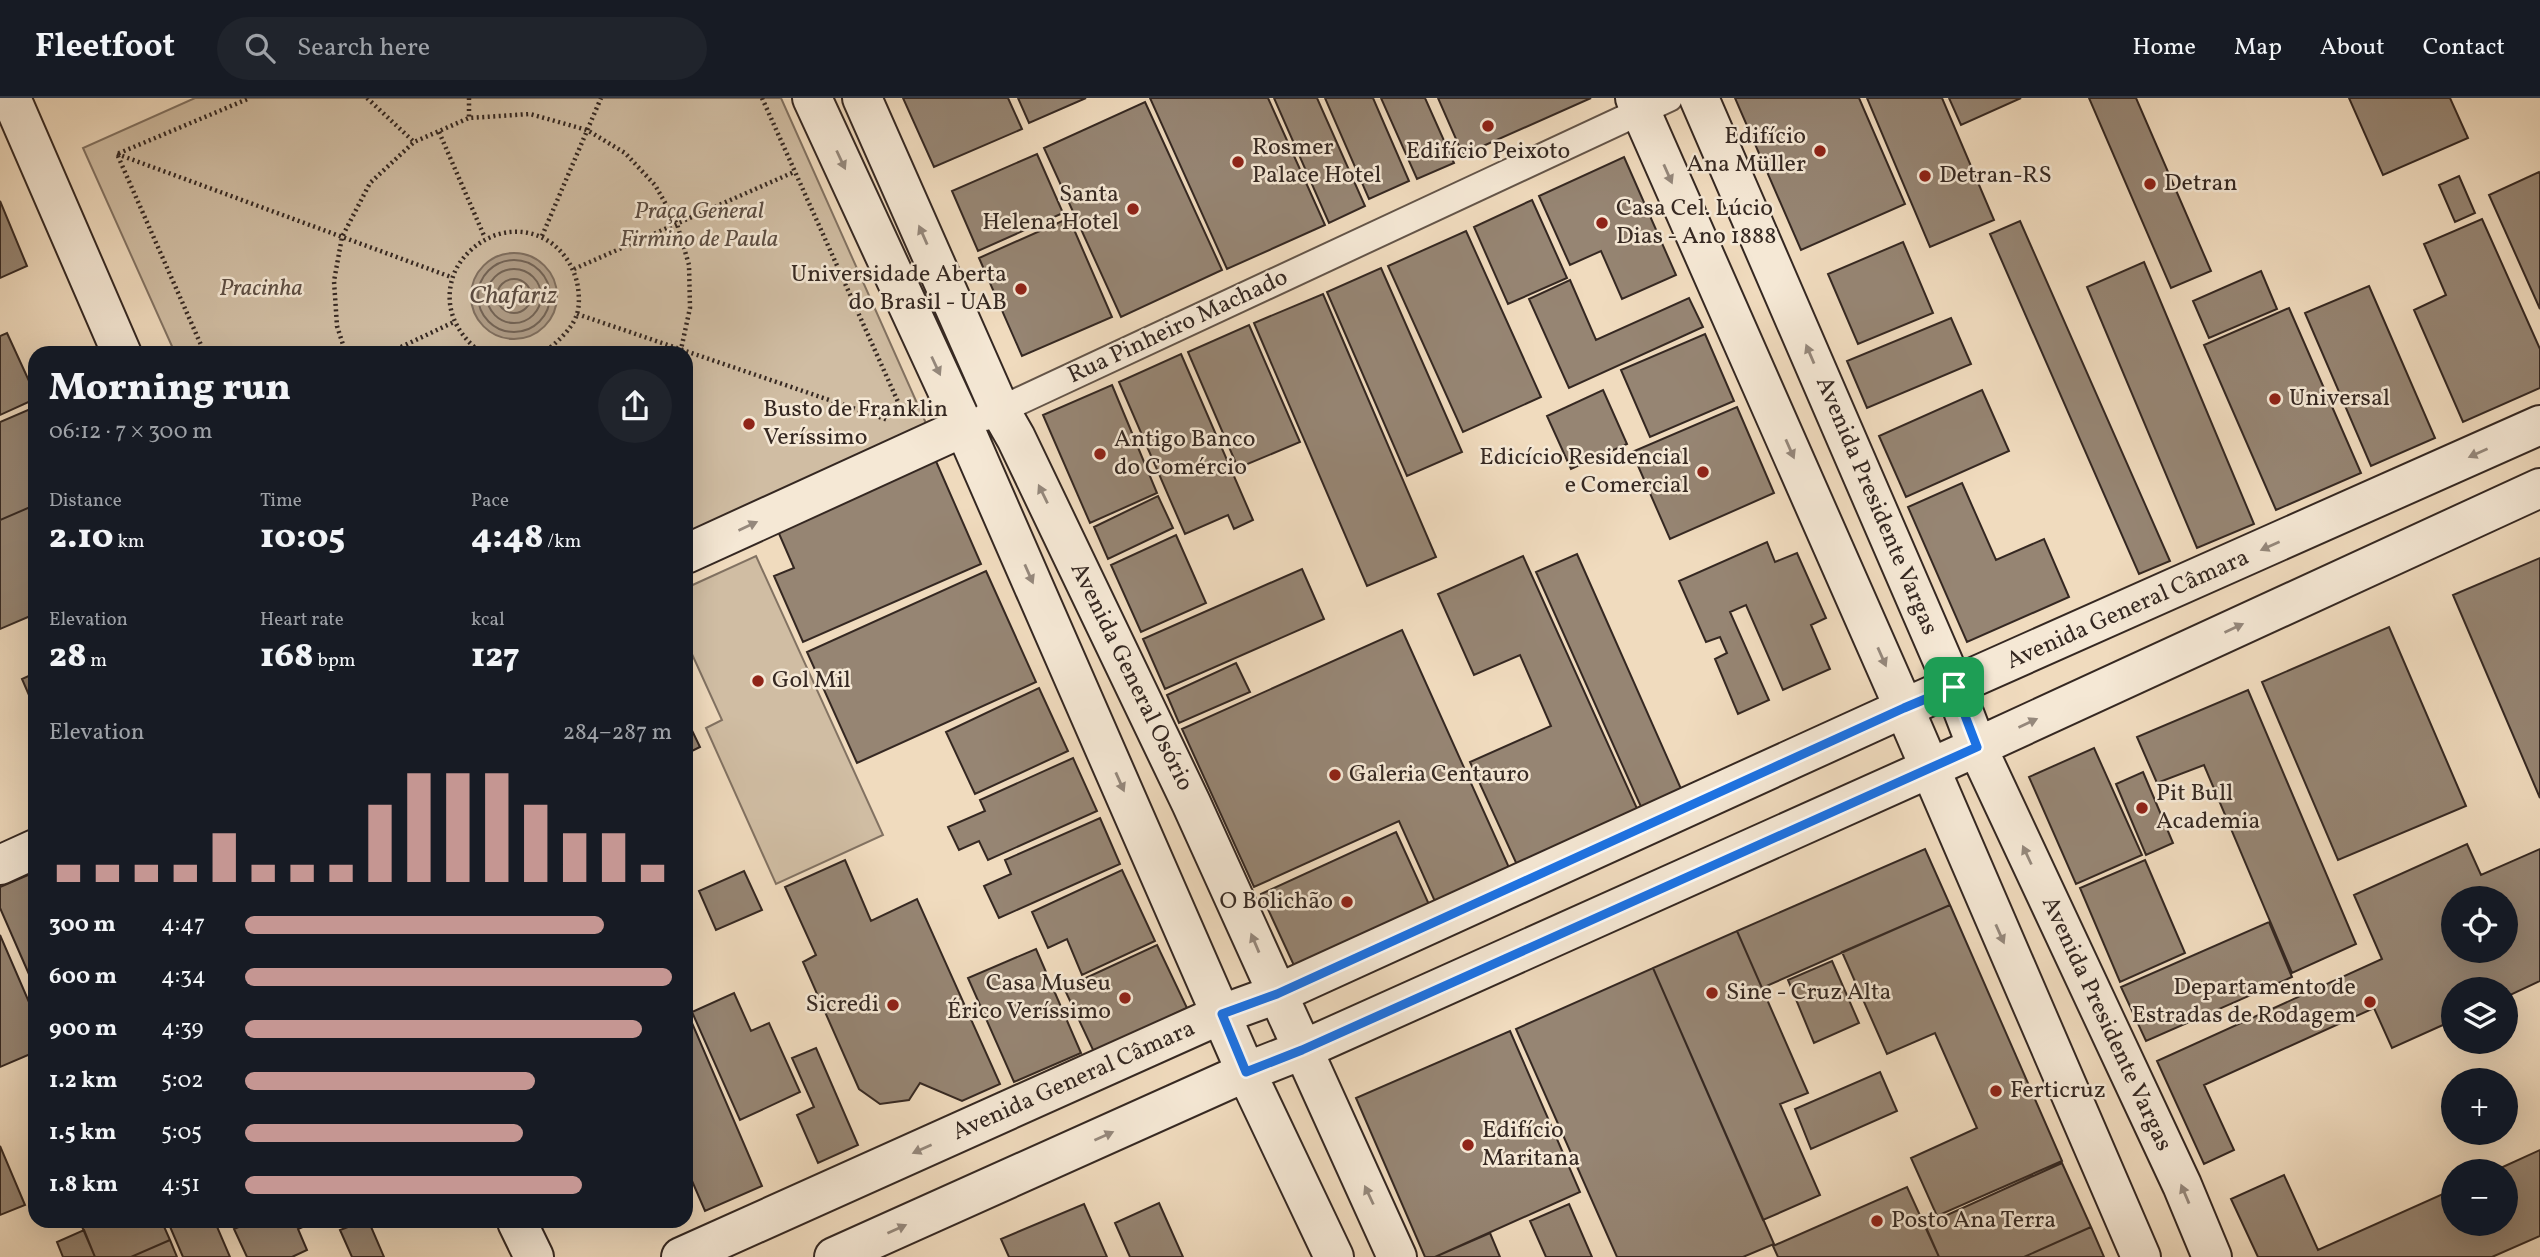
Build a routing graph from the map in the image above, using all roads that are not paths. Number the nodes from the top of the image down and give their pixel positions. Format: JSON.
{"nodes":[{"id":1,"x":812,"y":98,"type":"edge"},
{"id":2,"x":862,"y":98,"type":"edge"},
{"id":3,"x":1699,"y":98,"type":"edge"},
{"id":4,"x":14,"y":99,"type":"edge"},
{"id":5,"x":1648,"y":102,"type":"edge"},
{"id":6,"x":119,"y":346,"type":"edge"},
{"id":7,"x":1000,"y":410,"type":"junction"},
{"id":8,"x":2540,"y":425,"type":"edge"},
{"id":9,"x":964,"y":427,"type":"junction"},
{"id":10,"x":2540,"y":488,"type":"edge"},
{"id":11,"x":693,"y":551,"type":"edge"},
{"id":12,"x":1954,"y":687,"type":"junction"},
{"id":13,"x":1904,"y":708,"type":"junction"},
{"id":14,"x":1977,"y":747,"type":"junction"},
{"id":15,"x":1928,"y":767,"type":"junction"},
{"id":16,"x":28,"y":852,"type":"edge"},
{"id":17,"x":0,"y":864,"type":"edge"},
{"id":18,"x":1277,"y":994,"type":"junction"},
{"id":19,"x":1222,"y":1014,"type":"junction"},
{"id":20,"x":1302,"y":1050,"type":"junction"},
{"id":21,"x":1246,"y":1072,"type":"junction"},
{"id":22,"x":520,"y":1228,"type":"edge"},
{"id":23,"x":534,"y":1257,"type":"edge"},
{"id":24,"x":681,"y":1257,"type":"edge"},
{"id":25,"x":834,"y":1257,"type":"edge"},
{"id":26,"x":1334,"y":1257,"type":"edge"},
{"id":27,"x":1397,"y":1257,"type":"edge"},
{"id":28,"x":2141,"y":1257,"type":"edge"},
{"id":29,"x":2212,"y":1257,"type":"edge"}],
"edges":[{"from":1,"to":9,"type":"main road","name":"Avenida General Osório","one_way":true},
{"from":7,"to":2,"type":"main road","name":"Avenida General Osório","one_way":true},
{"from":12,"to":3,"type":"main road","name":"Avenida Presidente Vargas","one_way":true},
{"from":4,"to":6,"type":"main road"},
{"from":5,"to":7,"type":"street","name":"Rua Pinheiro Machado"},
{"from":5,"to":13,"type":"main road","one_way":true},
{"from":7,"to":9,"type":"street","name":"Rua Pinheiro Machado"},
{"from":18,"to":7,"type":"main road","name":"Avenida General Osório","one_way":true},
{"from":8,"to":12,"type":"main road","name":"Avenida General Câmara","one_way":true},
{"from":11,"to":9,"type":"main road","name":"Rua Pinheiro Machado","one_way":true},
{"from":9,"to":19,"type":"main road","name":"Avenida General Osório","one_way":true},
{"from":14,"to":10,"type":"main road","one_way":true},
{"from":12,"to":13,"type":"main road","name":"Avenida General Câmara"},
{"from":12,"to":14,"type":"main road","name":"Avenida Presidente Vargas"},
{"from":13,"to":15,"type":"main road"},
{"from":13,"to":18,"type":"main road","name":"Avenida General Câmara"},
{"from":14,"to":15,"type":"main road"},
{"from":29,"to":14,"type":"main road","name":"Avenida Presidente Vargas","one_way":true},
{"from":15,"to":20,"type":"main road"},
{"from":15,"to":28,"type":"main road","one_way":true},
{"from":16,"to":17,"type":"main road"},
{"from":18,"to":19,"type":"main road","name":"Avenida General Câmara"},
{"from":18,"to":20,"type":"main road","name":"Avenida General Osório"},
{"from":19,"to":21,"type":"main road","name":"Avenida General Osório"},
{"from":19,"to":24,"type":"main road","name":"Avenida General Câmara","one_way":true},
{"from":20,"to":21,"type":"main road"},
{"from":27,"to":20,"type":"main road","name":"Avenida General Osório","one_way":true},
{"from":25,"to":21,"type":"main road","one_way":true},
{"from":21,"to":26,"type":"main road","name":"Avenida General Osório"},
{"from":22,"to":23,"type":"main road"}]}
